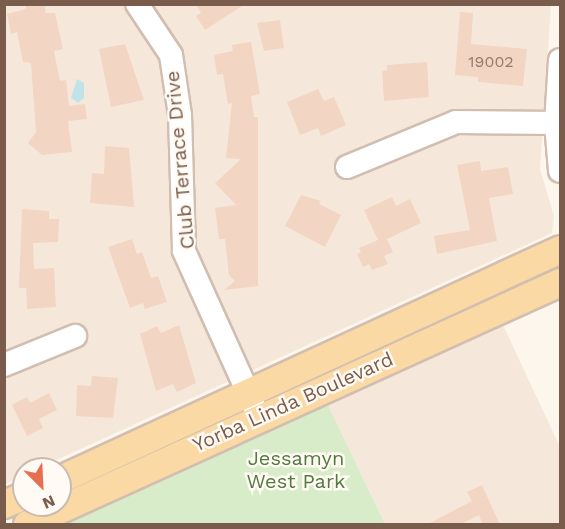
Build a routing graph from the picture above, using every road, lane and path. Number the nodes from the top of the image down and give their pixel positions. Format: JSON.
{"nodes":[{"id":1,"x":137,"y":4,"type":"edge"},
{"id":2,"x":561,"y":60,"type":"edge"},
{"id":3,"x":556,"y":123,"type":"junction"},
{"id":4,"x":347,"y":167,"type":"dead end"},
{"id":5,"x":561,"y":171,"type":"edge"},
{"id":6,"x":561,"y":249,"type":"edge"},
{"id":7,"x":561,"y":282,"type":"edge"},
{"id":8,"x":75,"y":336,"type":"dead end"},
{"id":9,"x":5,"y":363,"type":"edge"},
{"id":10,"x":248,"y":392,"type":"junction"},
{"id":11,"x":260,"y":418,"type":"junction"},
{"id":12,"x":72,"y":473,"type":"edge"},
{"id":13,"x":27,"y":525,"type":"edge"}],
"edges":[{"from":1,"to":10,"type":"street","name":"Club Terrace Drive"},
{"from":2,"to":3,"type":"street"},
{"from":3,"to":4,"type":"street"},
{"from":3,"to":5,"type":"street"},
{"from":6,"to":10,"type":"main road","name":"Yorba Linda Boulevard"},
{"from":7,"to":11,"type":"main road","name":"Yorba Linda Boulevard"},
{"from":8,"to":9,"type":"street"},
{"from":10,"to":11,"type":"street","name":"Club Terrace Drive"},
{"from":10,"to":12,"type":"main road","name":"Yorba Linda Boulevard"},
{"from":11,"to":13,"type":"main road","name":"Yorba Linda Boulevard"}]}
